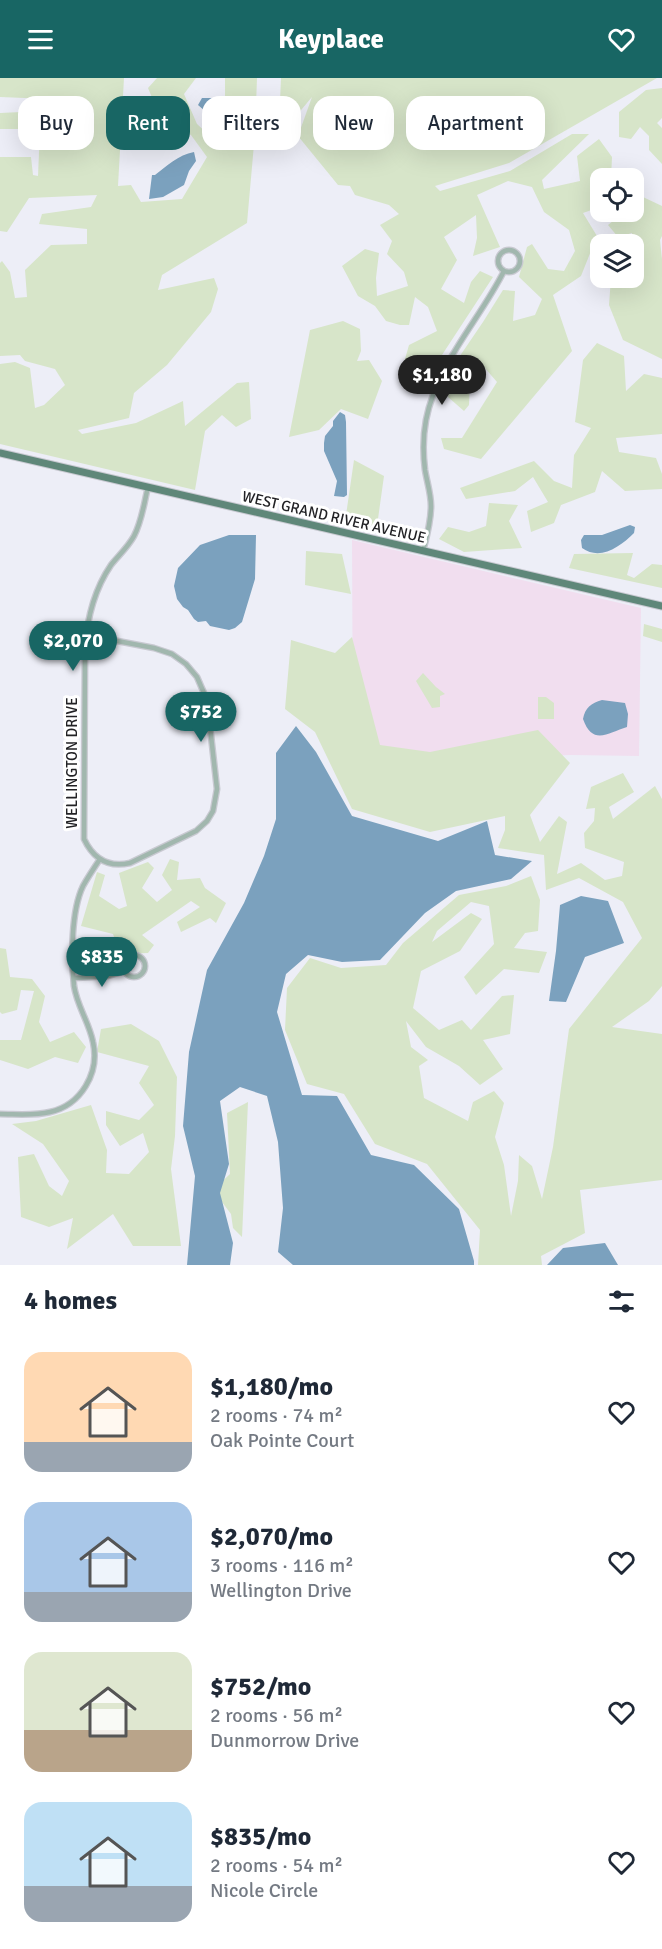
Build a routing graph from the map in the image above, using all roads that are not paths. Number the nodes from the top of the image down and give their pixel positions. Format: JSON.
{"nodes":[{"id":1,"x":504,"y":271,"type":"junction"},
{"id":2,"x":0,"y":453,"type":"edge"},
{"id":3,"x":148,"y":487,"type":"junction"},
{"id":4,"x":423,"y":551,"type":"junction"},
{"id":5,"x":662,"y":606,"type":"edge"},
{"id":6,"x":86,"y":635,"type":"junction"},
{"id":7,"x":100,"y":859,"type":"junction"},
{"id":8,"x":125,"y":971,"type":"junction"},
{"id":9,"x":74,"y":978,"type":"junction"},
{"id":10,"x":0,"y":1114,"type":"edge"}],
"edges":[{"from":1,"to":1,"type":"street"},
{"from":1,"to":4,"type":"street"},
{"from":2,"to":3,"type":"main road","name":"WEST GRAND RIVER AVENUE"},
{"from":3,"to":4,"type":"main road","name":"WEST GRAND RIVER AVENUE"},
{"from":3,"to":6,"type":"street","name":"WELLINGTON DRIVE"},
{"from":4,"to":5,"type":"main road","name":"WEST GRAND RIVER AVENUE"},
{"from":6,"to":7,"type":"street","name":"WELLINGTON DRIVE"},
{"from":6,"to":7,"type":"street"},
{"from":7,"to":9,"type":"street"},
{"from":8,"to":8,"type":"street"},
{"from":8,"to":9,"type":"street"},
{"from":9,"to":10,"type":"street"}]}
